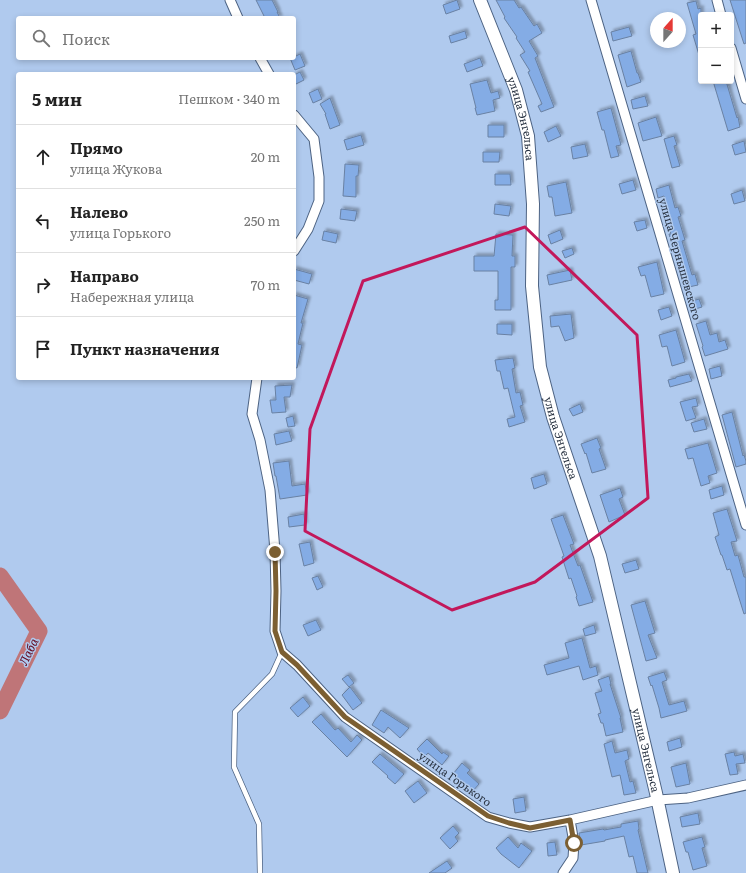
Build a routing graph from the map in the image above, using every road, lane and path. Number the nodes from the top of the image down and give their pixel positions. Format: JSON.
{"nodes":[{"id":1,"x":230,"y":0,"type":"edge"},
{"id":2,"x":480,"y":0,"type":"edge"},
{"id":3,"x":591,"y":0,"type":"edge"},
{"id":4,"x":717,"y":0,"type":"edge"},
{"id":5,"x":720,"y":12,"type":"edge"},
{"id":6,"x":237,"y":16,"type":"edge"},
{"id":7,"x":734,"y":58,"type":"edge"},
{"id":8,"x":261,"y":60,"type":"edge"},
{"id":9,"x":268,"y":72,"type":"edge"},
{"id":10,"x":746,"y":100,"type":"edge"},
{"id":11,"x":296,"y":117,"type":"edge"},
{"id":12,"x":296,"y":248,"type":"edge"},
{"id":13,"x":257,"y":380,"type":"edge"},
{"id":14,"x":745,"y":515,"type":"edge"},
{"id":15,"x":746,"y":525,"type":"edge"},
{"id":16,"x":282,"y":652,"type":"junction"},
{"id":17,"x":746,"y":785,"type":"edge"},
{"id":18,"x":658,"y":800,"type":"junction"},
{"id":19,"x":570,"y":820,"type":"junction"},
{"id":20,"x":260,"y":873,"type":"edge"},
{"id":21,"x":563,"y":873,"type":"edge"},
{"id":22,"x":673,"y":873,"type":"edge"}],
"edges":[{"from":1,"to":6,"type":"street"},
{"from":2,"to":18,"type":"street","name":"улица Энгельса"},
{"from":3,"to":14,"type":"street","name":"улица Чернышевского"},
{"from":4,"to":5,"type":"street"},
{"from":7,"to":10,"type":"street"},
{"from":8,"to":9,"type":"street"},
{"from":11,"to":12,"type":"street"},
{"from":13,"to":16,"type":"street"},
{"from":14,"to":15,"type":"street","name":"улица Чернышевского"},
{"from":16,"to":19,"type":"street","name":"улица Горького"},
{"from":16,"to":20,"type":"lane"},
{"from":17,"to":18,"type":"street","name":"улица Горького"},
{"from":18,"to":19,"type":"street","name":"улица Горького"},
{"from":18,"to":22,"type":"street","name":"улица Энгельса"},
{"from":19,"to":21,"type":"street"}]}
